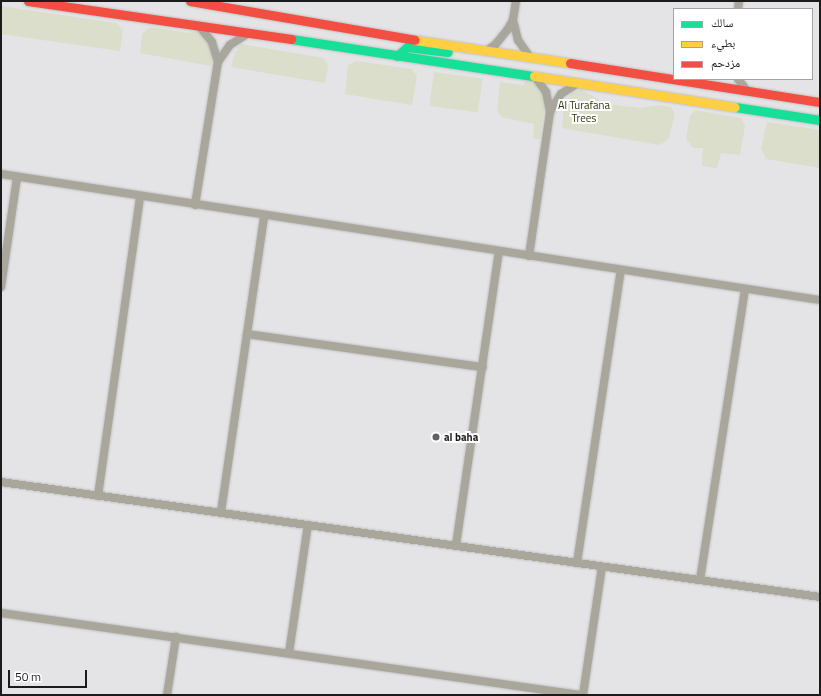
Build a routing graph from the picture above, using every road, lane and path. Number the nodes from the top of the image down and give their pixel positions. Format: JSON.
{"nodes":[{"id":1,"x":28,"y":1,"type":"edge"},
{"id":2,"x":190,"y":1,"type":"edge"},
{"id":3,"x":516,"y":1,"type":"edge"},
{"id":4,"x":513,"y":20,"type":"junction"},
{"id":5,"x":200,"y":27,"type":"junction"},
{"id":6,"x":247,"y":34,"type":"junction"},
{"id":7,"x":471,"y":49,"type":"junction"},
{"id":8,"x":486,"y":51,"type":"junction"},
{"id":9,"x":396,"y":56,"type":"junction"},
{"id":10,"x":530,"y":57,"type":"junction"},
{"id":11,"x":218,"y":62,"type":"junction"},
{"id":12,"x":535,"y":77,"type":"junction"},
{"id":13,"x":673,"y":77,"type":"edge"},
{"id":14,"x":694,"y":80,"type":"edge"},
{"id":15,"x":739,"y":80,"type":"edge"},
{"id":16,"x":708,"y":82,"type":"edge"},
{"id":17,"x":578,"y":83,"type":"junction"},
{"id":18,"x":747,"y":91,"type":"junction"},
{"id":19,"x":820,"y":102,"type":"edge"},
{"id":20,"x":550,"y":112,"type":"junction"},
{"id":21,"x":820,"y":120,"type":"edge"},
{"id":22,"x":1,"y":174,"type":"edge"},
{"id":23,"x":17,"y":177,"type":"junction"},
{"id":24,"x":140,"y":196,"type":"junction"},
{"id":25,"x":195,"y":205,"type":"junction"},
{"id":26,"x":264,"y":216,"type":"junction"},
{"id":27,"x":499,"y":251,"type":"junction"},
{"id":28,"x":529,"y":256,"type":"junction"},
{"id":29,"x":622,"y":270,"type":"junction"},
{"id":30,"x":1,"y":286,"type":"edge"},
{"id":31,"x":745,"y":289,"type":"junction"},
{"id":32,"x":820,"y":300,"type":"edge"},
{"id":33,"x":247,"y":334,"type":"junction"},
{"id":34,"x":483,"y":367,"type":"junction"},
{"id":35,"x":1,"y":482,"type":"edge"},
{"id":36,"x":98,"y":496,"type":"junction"},
{"id":37,"x":221,"y":512,"type":"junction"},
{"id":38,"x":308,"y":525,"type":"junction"},
{"id":39,"x":456,"y":546,"type":"junction"},
{"id":40,"x":577,"y":563,"type":"junction"},
{"id":41,"x":602,"y":567,"type":"junction"},
{"id":42,"x":700,"y":580,"type":"junction"},
{"id":43,"x":820,"y":597,"type":"edge"},
{"id":44,"x":1,"y":613,"type":"edge"},
{"id":45,"x":176,"y":637,"type":"junction"},
{"id":46,"x":289,"y":653,"type":"junction"},
{"id":47,"x":167,"y":695,"type":"edge"},
{"id":48,"x":582,"y":695,"type":"edge"}],
"edges":[{"from":1,"to":5,"type":"main road"},
{"from":2,"to":7,"type":"main road"},
{"from":3,"to":4,"type":"street"},
{"from":4,"to":8,"type":"street"},
{"from":4,"to":10,"type":"street"},
{"from":5,"to":6,"type":"main road"},
{"from":5,"to":11,"type":"street"},
{"from":6,"to":9,"type":"main road"},
{"from":6,"to":11,"type":"street"},
{"from":7,"to":8,"type":"main road"},
{"from":7,"to":9,"type":"main road"},
{"from":8,"to":10,"type":"main road"},
{"from":9,"to":12,"type":"main road"},
{"from":10,"to":13,"type":"main road"},
{"from":11,"to":25,"type":"street"},
{"from":12,"to":17,"type":"main road"},
{"from":12,"to":20,"type":"street"},
{"from":14,"to":16,"type":"main road"},
{"from":15,"to":18,"type":"street"},
{"from":16,"to":18,"type":"main road"},
{"from":17,"to":20,"type":"street"},
{"from":17,"to":21,"type":"main road"},
{"from":18,"to":19,"type":"main road"},
{"from":20,"to":28,"type":"street"},
{"from":22,"to":23,"type":"street"},
{"from":23,"to":24,"type":"street"},
{"from":23,"to":30,"type":"street"},
{"from":24,"to":25,"type":"street"},
{"from":24,"to":36,"type":"street"},
{"from":25,"to":26,"type":"street"},
{"from":26,"to":27,"type":"street"},
{"from":26,"to":33,"type":"street"},
{"from":27,"to":28,"type":"street"},
{"from":27,"to":34,"type":"street"},
{"from":28,"to":29,"type":"street"},
{"from":29,"to":31,"type":"street"},
{"from":29,"to":40,"type":"street"},
{"from":31,"to":32,"type":"street"},
{"from":31,"to":42,"type":"street"},
{"from":33,"to":34,"type":"street"},
{"from":33,"to":37,"type":"street"},
{"from":34,"to":39,"type":"street"},
{"from":35,"to":36,"type":"street"},
{"from":36,"to":37,"type":"street"},
{"from":37,"to":38,"type":"street"},
{"from":38,"to":39,"type":"street"},
{"from":38,"to":46,"type":"street"},
{"from":39,"to":40,"type":"street"},
{"from":40,"to":41,"type":"street"},
{"from":41,"to":42,"type":"street"},
{"from":41,"to":48,"type":"street"},
{"from":42,"to":43,"type":"street"},
{"from":44,"to":45,"type":"street"},
{"from":45,"to":46,"type":"street"},
{"from":45,"to":47,"type":"street"},
{"from":46,"to":48,"type":"street"}]}
